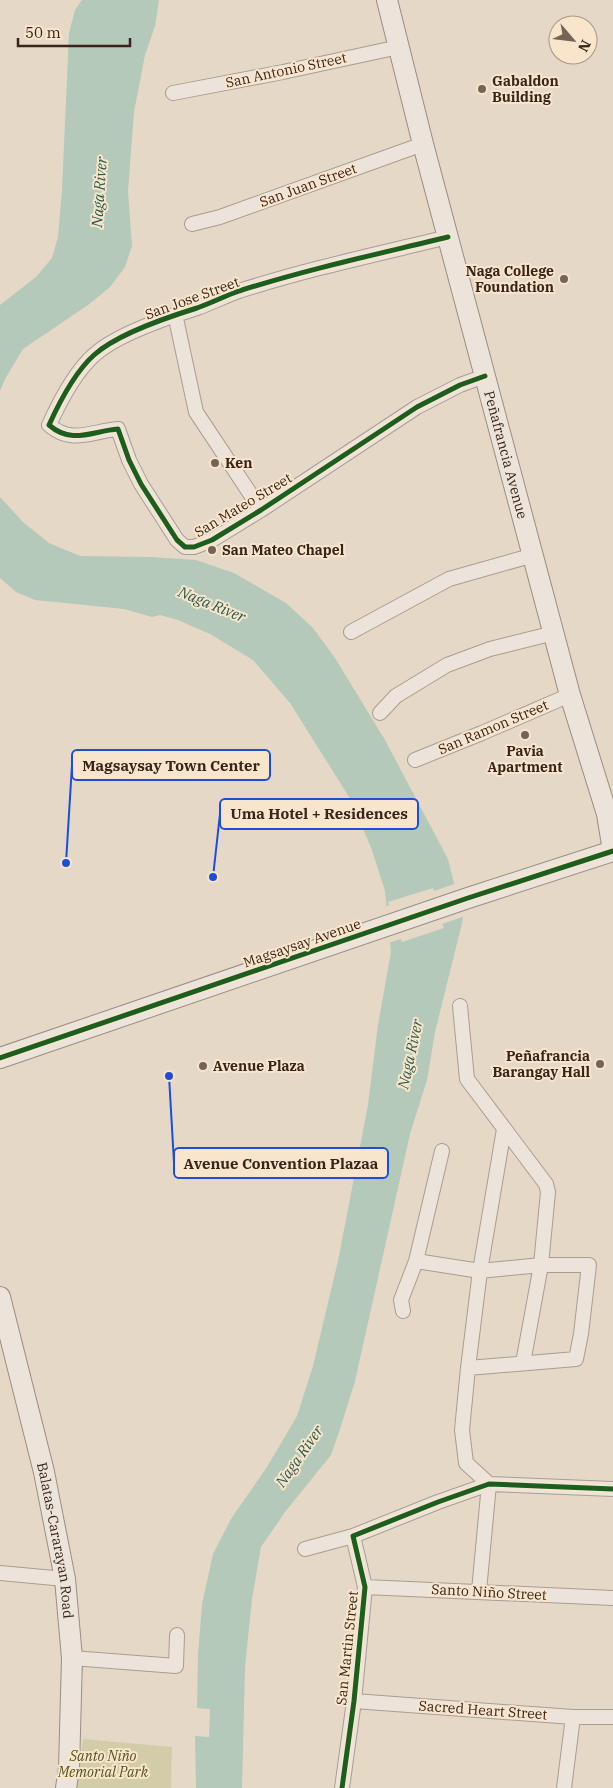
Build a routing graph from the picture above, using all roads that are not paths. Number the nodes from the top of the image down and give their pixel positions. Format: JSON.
{"nodes":[{"id":1,"x":386,"y":0,"type":"edge"},
{"id":2,"x":399,"y":46,"type":"junction"},
{"id":3,"x":173,"y":92,"type":"dead end"},
{"id":4,"x":423,"y":144,"type":"junction"},
{"id":5,"x":192,"y":224,"type":"dead end"},
{"id":6,"x":448,"y":237,"type":"junction"},
{"id":7,"x":174,"y":314,"type":"junction"},
{"id":8,"x":485,"y":376,"type":"junction"},
{"id":9,"x":55,"y":430,"type":"joint"},
{"id":10,"x":261,"y":510,"type":"junction"},
{"id":11,"x":534,"y":555,"type":"junction"},
{"id":12,"x":351,"y":632,"type":"dead end"},
{"id":13,"x":554,"y":633,"type":"junction"},
{"id":14,"x":570,"y":695,"type":"junction"},
{"id":15,"x":380,"y":713,"type":"dead end"},
{"id":16,"x":416,"y":760,"type":"dead end"},
{"id":17,"x":613,"y":851,"type":"edge"},
{"id":18,"x":460,"y":1006,"type":"dead end"},
{"id":19,"x":0,"y":1058,"type":"edge"},
{"id":20,"x":504,"y":1129,"type":"junction"},
{"id":21,"x":442,"y":1151,"type":"dead end"},
{"id":22,"x":416,"y":1261,"type":"junction"},
{"id":23,"x":541,"y":1265,"type":"junction"},
{"id":24,"x":480,"y":1271,"type":"junction"},
{"id":25,"x":0,"y":1297,"type":"edge"},
{"id":26,"x":403,"y":1312,"type":"dead end"},
{"id":27,"x":6,"y":1344,"type":"edge"},
{"id":28,"x":523,"y":1363,"type":"junction"},
{"id":29,"x":468,"y":1368,"type":"junction"},
{"id":30,"x":489,"y":1484,"type":"junction"},
{"id":31,"x":613,"y":1489,"type":"edge"},
{"id":32,"x":353,"y":1536,"type":"junction"},
{"id":33,"x":305,"y":1549,"type":"dead end"},
{"id":34,"x":0,"y":1573,"type":"edge"},
{"id":35,"x":65,"y":1579,"type":"junction"},
{"id":36,"x":365,"y":1587,"type":"junction"},
{"id":37,"x":479,"y":1591,"type":"junction"},
{"id":38,"x":613,"y":1598,"type":"edge"},
{"id":39,"x":177,"y":1635,"type":"dead end"},
{"id":40,"x":72,"y":1658,"type":"junction"},
{"id":41,"x":354,"y":1701,"type":"junction"},
{"id":42,"x":573,"y":1717,"type":"junction"},
{"id":43,"x":613,"y":1717,"type":"edge"},
{"id":44,"x":66,"y":1788,"type":"edge"},
{"id":45,"x":342,"y":1788,"type":"edge"},
{"id":46,"x":564,"y":1788,"type":"edge"}],
"edges":[{"from":1,"to":2,"type":"main road","name":"Peñafrancia Avenue"},
{"from":2,"to":3,"type":"street","name":"San Antonio Street"},
{"from":2,"to":4,"type":"main road","name":"Peñafrancia Avenue"},
{"from":4,"to":5,"type":"street","name":"San Juan Street"},
{"from":4,"to":6,"type":"main road","name":"Peñafrancia Avenue"},
{"from":6,"to":7,"type":"street","name":"San Jose Street"},
{"from":6,"to":8,"type":"main road","name":"Peñafrancia Avenue"},
{"from":7,"to":9,"type":"street","name":"San Jose Street"},
{"from":7,"to":10,"type":"street"},
{"from":8,"to":10,"type":"street","name":"San Mateo Street"},
{"from":8,"to":11,"type":"main road","name":"Peñafrancia Avenue"},
{"from":9,"to":10,"type":"street","name":"San Mateo Street"},
{"from":11,"to":12,"type":"street"},
{"from":11,"to":13,"type":"main road","name":"Peñafrancia Avenue"},
{"from":13,"to":14,"type":"main road","name":"Peñafrancia Avenue"},
{"from":13,"to":15,"type":"street"},
{"from":14,"to":16,"type":"street","name":"San Ramon Street"},
{"from":14,"to":17,"type":"main road","name":"Peñafrancia Avenue"},
{"from":17,"to":19,"type":"main road","name":"Magsaysay Avenue"},
{"from":18,"to":20,"type":"street"},
{"from":20,"to":23,"type":"street"},
{"from":20,"to":24,"type":"street"},
{"from":21,"to":22,"type":"street"},
{"from":22,"to":24,"type":"street"},
{"from":22,"to":26,"type":"street"},
{"from":23,"to":24,"type":"street"},
{"from":23,"to":28,"type":"street"},
{"from":23,"to":28,"type":"street"},
{"from":24,"to":29,"type":"street"},
{"from":25,"to":27,"type":"main road","name":"Balatas-Cararayan Road"},
{"from":27,"to":35,"type":"main road","name":"Balatas-Cararayan Road"},
{"from":28,"to":29,"type":"street"},
{"from":29,"to":30,"type":"street"},
{"from":30,"to":31,"type":"street"},
{"from":30,"to":32,"type":"street"},
{"from":30,"to":37,"type":"street"},
{"from":32,"to":33,"type":"street"},
{"from":32,"to":36,"type":"street","name":"San Martin Street"},
{"from":34,"to":35,"type":"street"},
{"from":35,"to":40,"type":"main road","name":"Balatas-Cararayan Road"},
{"from":36,"to":37,"type":"street","name":"Santo Niño Street"},
{"from":36,"to":41,"type":"street","name":"San Martin Street"},
{"from":37,"to":38,"type":"street","name":"Santo Niño Street"},
{"from":39,"to":40,"type":"street"},
{"from":40,"to":44,"type":"main road","name":"Balatas-Cararayan Road"},
{"from":41,"to":42,"type":"street","name":"Sacred Heart Street"},
{"from":41,"to":45,"type":"street","name":"San Martin Street"},
{"from":42,"to":43,"type":"street","name":"Sacred Heart Street"},
{"from":42,"to":46,"type":"street"}]}
